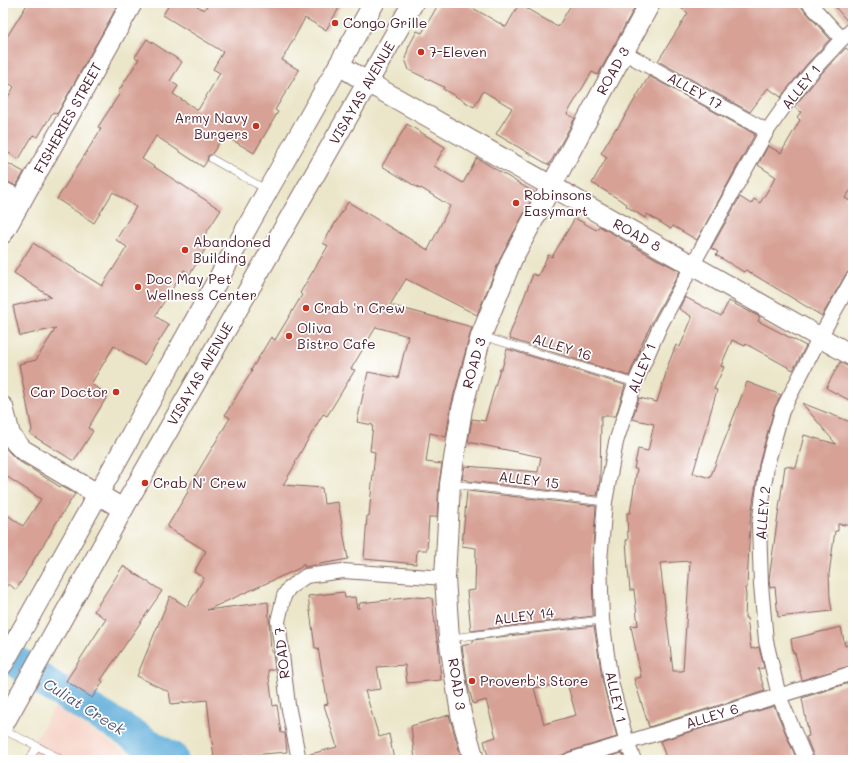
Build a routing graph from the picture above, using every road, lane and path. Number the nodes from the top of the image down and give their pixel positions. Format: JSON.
{"nodes":[{"id":1,"x":132,"y":3,"type":"edge"},
{"id":2,"x":374,"y":3,"type":"edge"},
{"id":3,"x":413,"y":3,"type":"edge"},
{"id":4,"x":650,"y":3,"type":"edge"},
{"id":5,"x":809,"y":3,"type":"edge"},
{"id":6,"x":853,"y":29,"type":"edge"},
{"id":7,"x":842,"y":39,"type":"junction"},
{"id":8,"x":623,"y":52,"type":"junction"},
{"id":9,"x":339,"y":65,"type":"junction"},
{"id":10,"x":367,"y":82,"type":"junction"},
{"id":11,"x":767,"y":131,"type":"junction"},
{"id":12,"x":212,"y":159,"type":"dead end"},
{"id":13,"x":550,"y":186,"type":"junction"},
{"id":14,"x":268,"y":190,"type":"junction"},
{"id":15,"x":3,"y":192,"type":"edge"},
{"id":16,"x":21,"y":201,"type":"junction"},
{"id":17,"x":3,"y":233,"type":"edge"},
{"id":18,"x":692,"y":266,"type":"junction"},
{"id":19,"x":853,"y":278,"type":"edge"},
{"id":20,"x":481,"y":336,"type":"junction"},
{"id":21,"x":820,"y":336,"type":"junction"},
{"id":22,"x":853,"y":356,"type":"edge"},
{"id":23,"x":634,"y":383,"type":"junction"},
{"id":24,"x":3,"y":407,"type":"edge"},
{"id":25,"x":450,"y":484,"type":"junction"},
{"id":26,"x":98,"y":494,"type":"junction"},
{"id":27,"x":605,"y":502,"type":"junction"},
{"id":28,"x":123,"y":508,"type":"junction"},
{"id":29,"x":65,"y":552,"type":"junction"},
{"id":30,"x":91,"y":568,"type":"junction"},
{"id":31,"x":445,"y":578,"type":"junction"},
{"id":32,"x":602,"y":620,"type":"junction"},
{"id":33,"x":449,"y":638,"type":"junction"},
{"id":34,"x":3,"y":664,"type":"edge"},
{"id":35,"x":853,"y":673,"type":"edge"},
{"id":36,"x":779,"y":696,"type":"junction"},
{"id":37,"x":3,"y":725,"type":"edge"},
{"id":38,"x":3,"y":730,"type":"edge"},
{"id":39,"x":627,"y":742,"type":"junction"},
{"id":40,"x":37,"y":746,"type":"junction"},
{"id":41,"x":29,"y":760,"type":"edge"},
{"id":42,"x":62,"y":760,"type":"edge"},
{"id":43,"x":299,"y":760,"type":"edge"},
{"id":44,"x":474,"y":760,"type":"edge"},
{"id":45,"x":570,"y":760,"type":"edge"},
{"id":46,"x":634,"y":760,"type":"edge"},
{"id":47,"x":806,"y":760,"type":"edge"}],
"edges":[{"from":1,"to":16,"type":"street","name":"FISHERIES STREET"},
{"from":2,"to":9,"type":"street"},
{"from":3,"to":10,"type":"street","name":"VISAYAS AVENUE"},
{"from":4,"to":8,"type":"street","name":"ROAD 3"},
{"from":5,"to":7,"type":"street"},
{"from":6,"to":7,"type":"street","name":"ALLEY 1"},
{"from":7,"to":11,"type":"street","name":"ALLEY 1"},
{"from":8,"to":11,"type":"street","name":"ALLEY 17"},
{"from":8,"to":13,"type":"street","name":"ROAD 3"},
{"from":9,"to":10,"type":"street","name":"ROAD 8"},
{"from":9,"to":14,"type":"street"},
{"from":10,"to":13,"type":"street","name":"ROAD 8"},
{"from":10,"to":28,"type":"street","name":"VISAYAS AVENUE"},
{"from":11,"to":18,"type":"street","name":"ALLEY 1"},
{"from":12,"to":14,"type":"lane"},
{"from":13,"to":18,"type":"street","name":"ROAD 8"},
{"from":13,"to":20,"type":"street","name":"ROAD 3"},
{"from":14,"to":26,"type":"street"},
{"from":15,"to":16,"type":"street"},
{"from":16,"to":17,"type":"street","name":"FISHERIES STREET"},
{"from":18,"to":21,"type":"street","name":"ROAD 8"},
{"from":18,"to":23,"type":"street","name":"ALLEY 1"},
{"from":19,"to":21,"type":"street","name":"ALLEY 2"},
{"from":20,"to":23,"type":"lane","name":"ALLEY 16"},
{"from":20,"to":25,"type":"street","name":"ROAD 3"},
{"from":21,"to":22,"type":"street","name":"ROAD 8"},
{"from":21,"to":36,"type":"street","name":"ALLEY 2"},
{"from":23,"to":27,"type":"street","name":"ALLEY 1"},
{"from":24,"to":26,"type":"street"},
{"from":25,"to":27,"type":"lane","name":"ALLEY 15"},
{"from":25,"to":31,"type":"street","name":"ROAD 3"},
{"from":26,"to":28,"type":"street"},
{"from":26,"to":29,"type":"street"},
{"from":27,"to":32,"type":"street","name":"ALLEY 1"},
{"from":28,"to":30,"type":"street","name":"VISAYAS AVENUE"},
{"from":29,"to":30,"type":"street"},
{"from":29,"to":34,"type":"street"},
{"from":30,"to":37,"type":"street","name":"VISAYAS AVENUE"},
{"from":31,"to":33,"type":"street","name":"ROAD 3"},
{"from":31,"to":43,"type":"street","name":"ROAD 7"},
{"from":32,"to":33,"type":"lane","name":"ALLEY 14"},
{"from":32,"to":39,"type":"street","name":"ALLEY 1"},
{"from":33,"to":44,"type":"street","name":"ROAD 3"},
{"from":35,"to":36,"type":"street","name":"ALLEY 6"},
{"from":36,"to":39,"type":"street","name":"ALLEY 6"},
{"from":36,"to":47,"type":"street","name":"ALLEY 2"},
{"from":38,"to":40,"type":"lane"},
{"from":39,"to":45,"type":"street","name":"ALLEY 6"},
{"from":39,"to":46,"type":"street","name":"ALLEY 1"},
{"from":40,"to":41,"type":"lane"},
{"from":40,"to":42,"type":"lane"}]}
